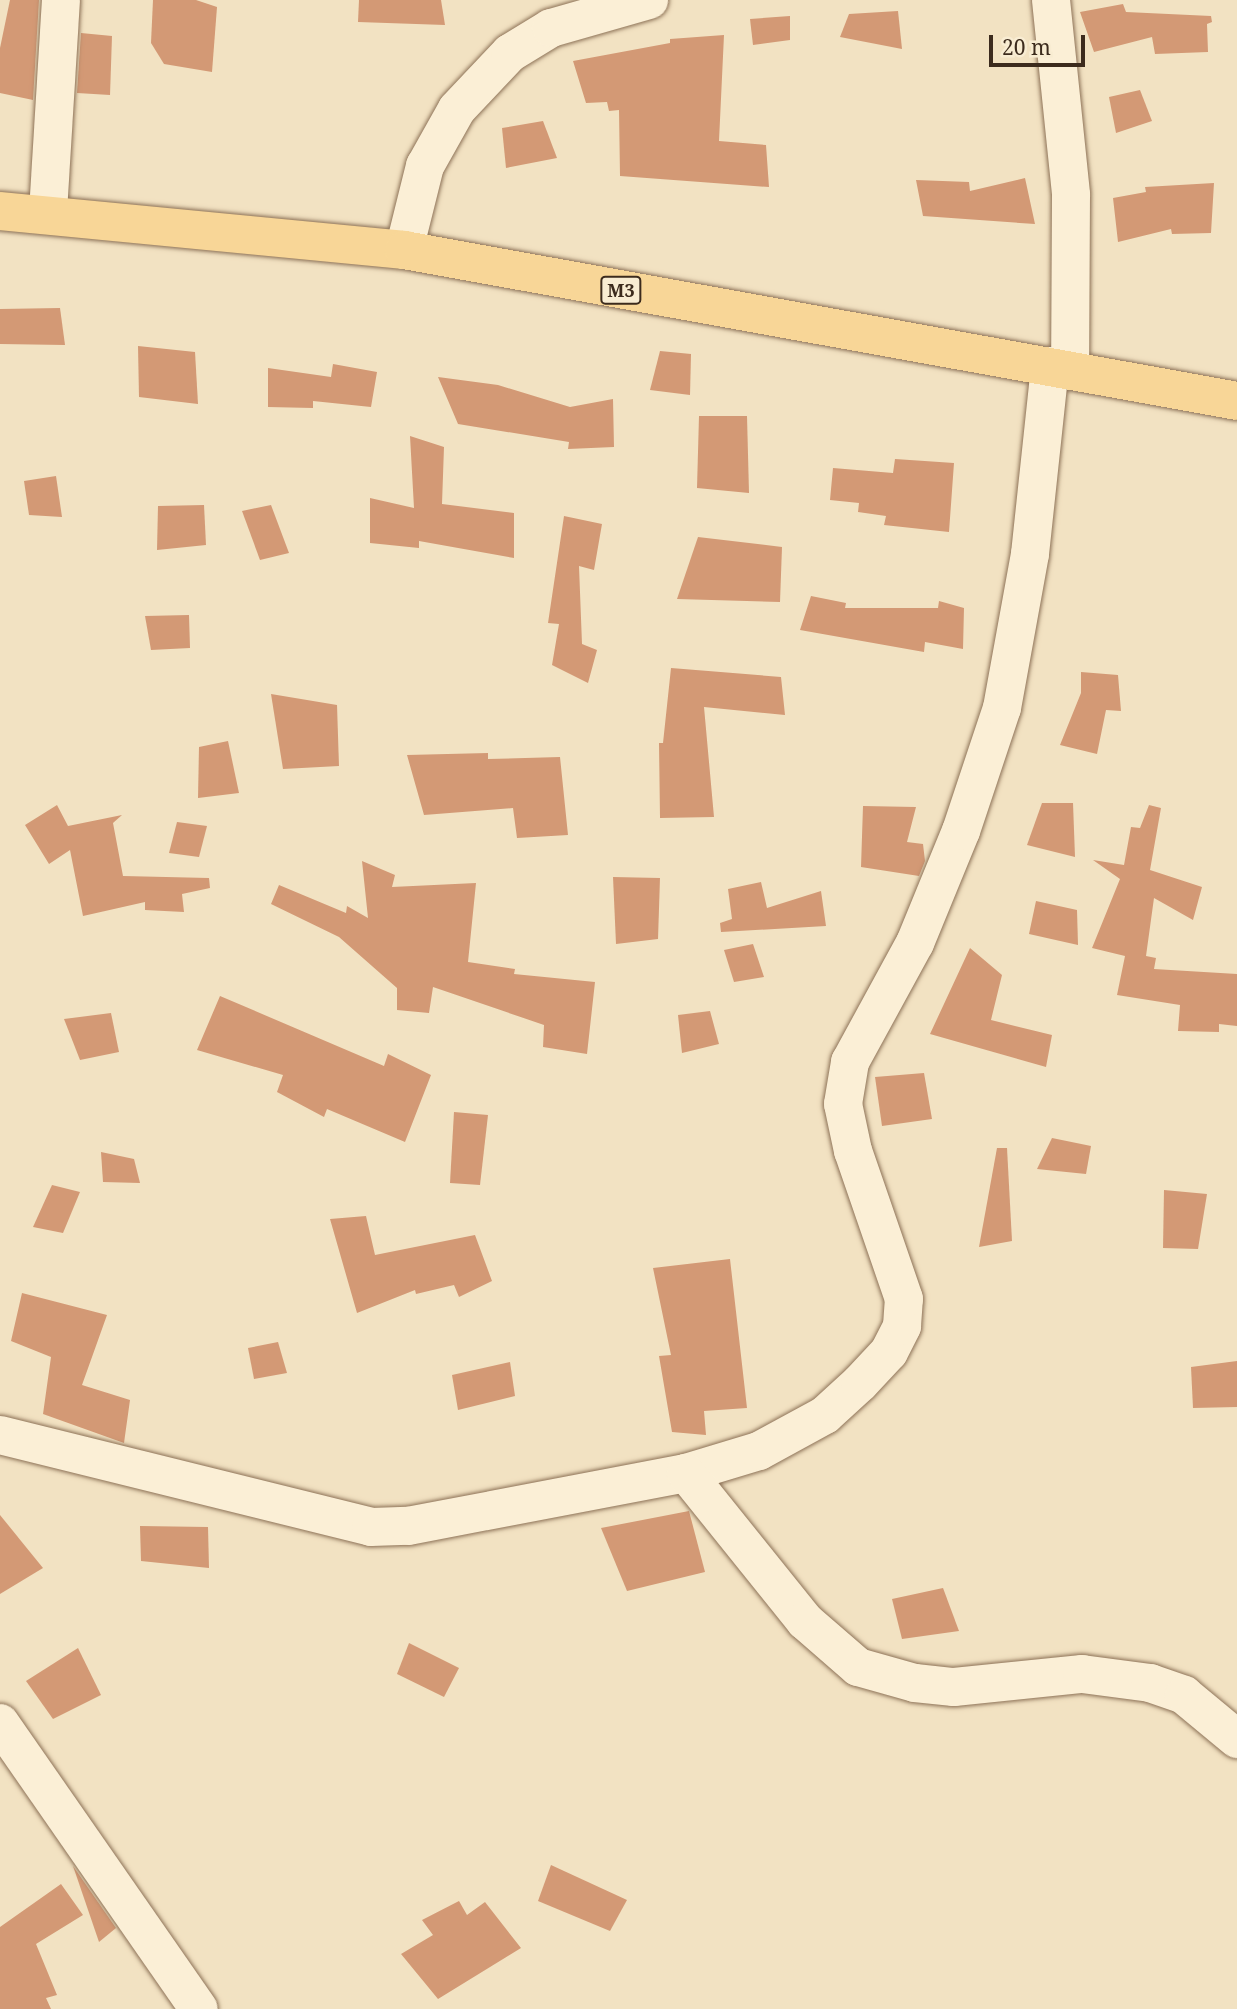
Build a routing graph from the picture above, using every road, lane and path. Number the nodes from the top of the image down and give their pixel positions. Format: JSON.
{"nodes":[{"id":1,"x":61,"y":0,"type":"edge"},
{"id":2,"x":649,"y":0,"type":"edge"},
{"id":3,"x":1051,"y":0,"type":"edge"},
{"id":4,"x":0,"y":211,"type":"edge"},
{"id":5,"x":48,"y":212,"type":"junction"},
{"id":6,"x":404,"y":250,"type":"junction"},
{"id":7,"x":1060,"y":368,"type":"junction"},
{"id":8,"x":1237,"y":401,"type":"edge"},
{"id":9,"x":0,"y":1436,"type":"edge"},
{"id":10,"x":686,"y":1473,"type":"junction"},
{"id":11,"x":0,"y":1723,"type":"edge"},
{"id":12,"x":1237,"y":1739,"type":"edge"},
{"id":13,"x":199,"y":2009,"type":"edge"}],
"edges":[{"from":1,"to":5,"type":"street"},
{"from":2,"to":6,"type":"street"},
{"from":3,"to":7,"type":"street"},
{"from":4,"to":5,"type":"main road","number":"M3"},
{"from":5,"to":6,"type":"main road","number":"M3"},
{"from":6,"to":7,"type":"main road","number":"M3"},
{"from":7,"to":8,"type":"main road","number":"M3"},
{"from":7,"to":10,"type":"street"},
{"from":9,"to":10,"type":"street"},
{"from":10,"to":12,"type":"street"},
{"from":11,"to":13,"type":"street"}]}
